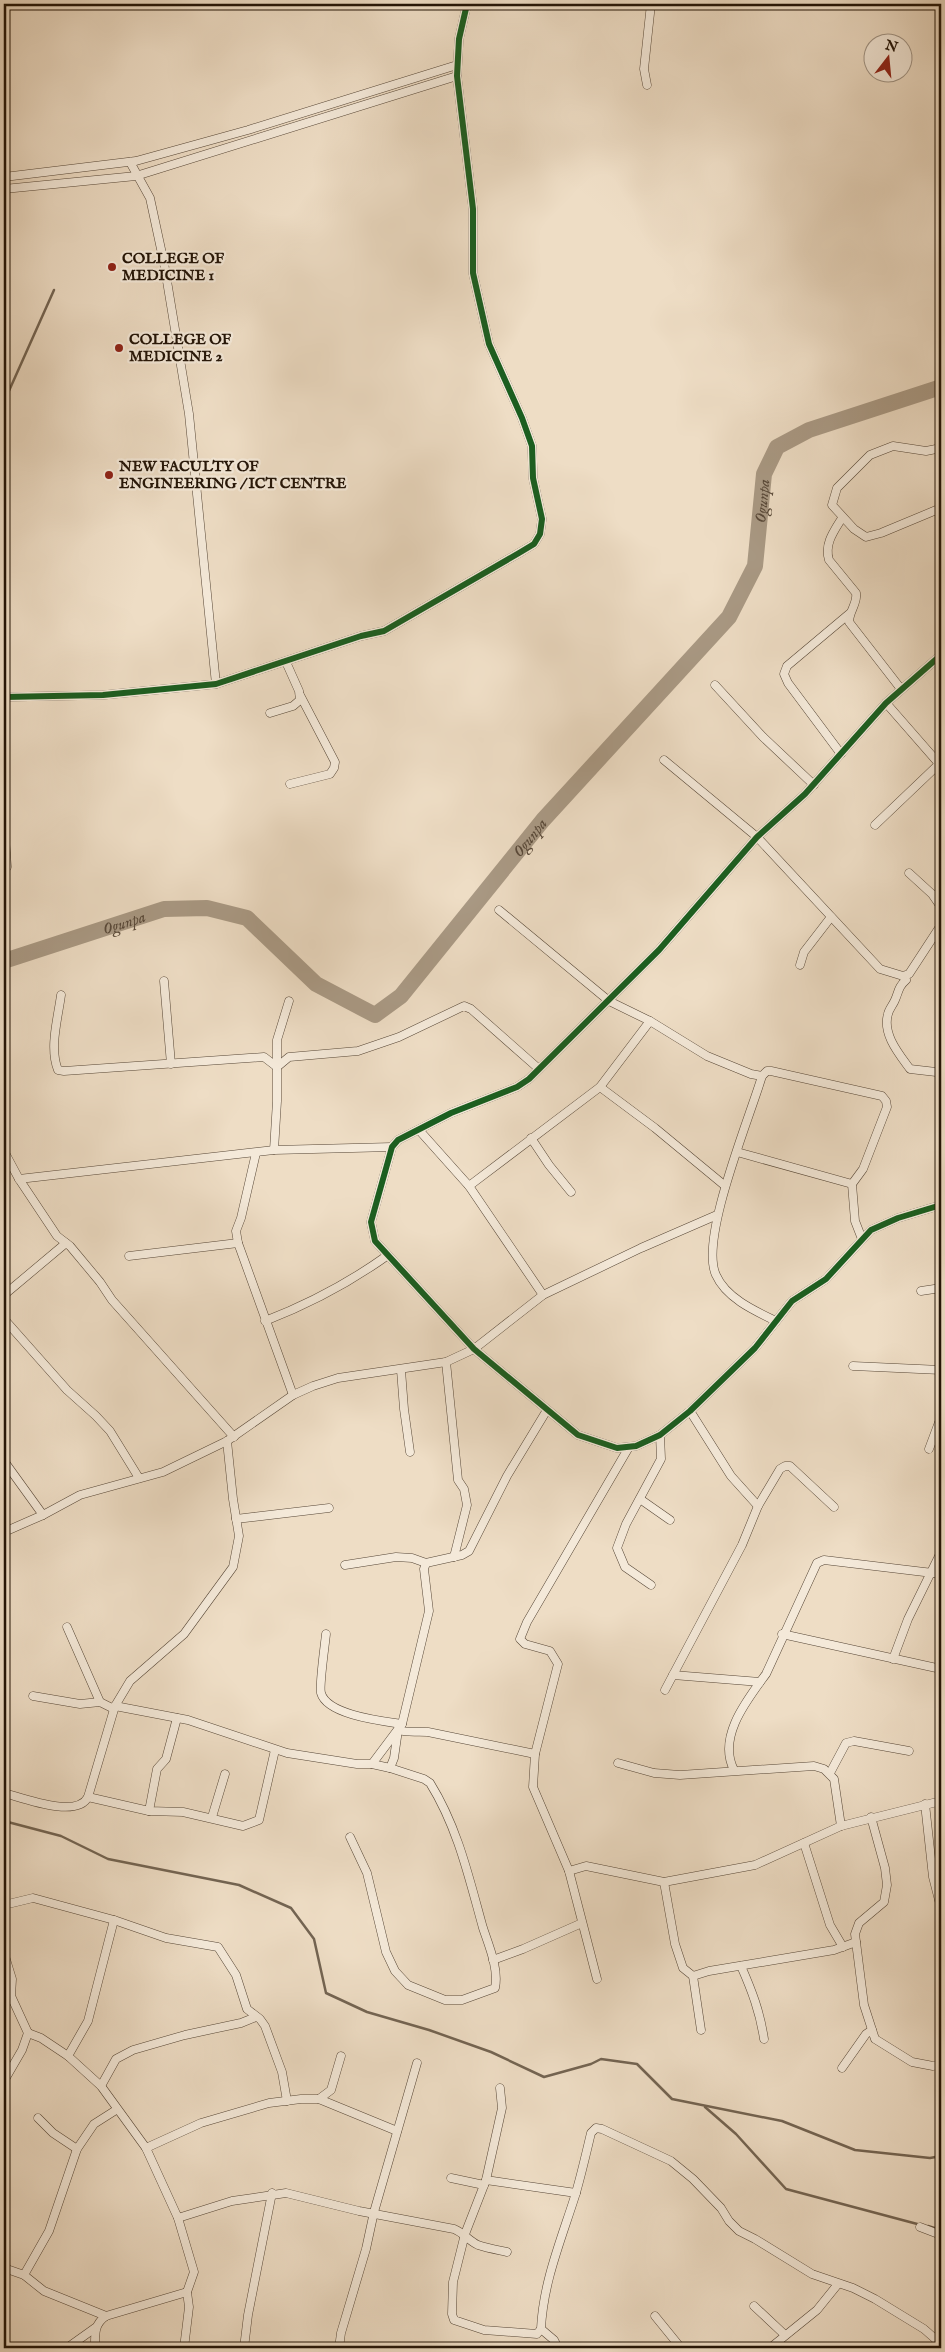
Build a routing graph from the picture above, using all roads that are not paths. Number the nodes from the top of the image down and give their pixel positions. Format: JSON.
{"nodes":[{"id":1,"x":467,"y":4,"type":"edge"},
{"id":2,"x":651,"y":4,"type":"edge"},
{"id":3,"x":457,"y":65,"type":"junction"},
{"id":4,"x":457,"y":76,"type":"junction"},
{"id":5,"x":647,"y":85,"type":"dead end"},
{"id":6,"x":130,"y":162,"type":"junction"},
{"id":7,"x":136,"y":176,"type":"junction"},
{"id":8,"x":4,"y":177,"type":"edge"},
{"id":9,"x":4,"y":189,"type":"edge"},
{"id":10,"x":941,"y":448,"type":"edge"},
{"id":11,"x":941,"y":508,"type":"edge"},
{"id":12,"x":842,"y":518,"type":"junction"},
{"id":13,"x":849,"y":614,"type":"junction"},
{"id":14,"x":941,"y":655,"type":"edge"},
{"id":15,"x":286,"y":662,"type":"junction"},
{"id":16,"x":216,"y":684,"type":"junction"},
{"id":17,"x":715,"y":685,"type":"dead end"},
{"id":18,"x":902,"y":689,"type":"junction"},
{"id":19,"x":300,"y":695,"type":"junction"},
{"id":20,"x":4,"y":697,"type":"edge"},
{"id":21,"x":886,"y":703,"type":"junction"},
{"id":22,"x":270,"y":713,"type":"dead end"},
{"id":23,"x":841,"y":754,"type":"junction"},
{"id":24,"x":664,"y":760,"type":"dead end"},
{"id":25,"x":940,"y":765,"type":"edge"},
{"id":26,"x":290,"y":784,"type":"dead end"},
{"id":27,"x":814,"y":785,"type":"junction"},
{"id":28,"x":4,"y":823,"type":"edge"},
{"id":29,"x":874,"y":825,"type":"dead end"},
{"id":30,"x":757,"y":837,"type":"junction"},
{"id":31,"x":7,"y":867,"type":"dead end"},
{"id":32,"x":909,"y":872,"type":"dead end"},
{"id":33,"x":941,"y":907,"type":"edge"},
{"id":34,"x":499,"y":910,"type":"dead end"},
{"id":35,"x":831,"y":917,"type":"junction"},
{"id":36,"x":941,"y":925,"type":"edge"},
{"id":37,"x":800,"y":965,"type":"dead end"},
{"id":38,"x":903,"y":976,"type":"junction"},
{"id":39,"x":164,"y":981,"type":"dead end"},
{"id":40,"x":61,"y":996,"type":"dead end"},
{"id":41,"x":610,"y":1000,"type":"junction"},
{"id":42,"x":288,"y":1001,"type":"dead end"},
{"id":43,"x":650,"y":1022,"type":"junction"},
{"id":44,"x":171,"y":1064,"type":"junction"},
{"id":45,"x":277,"y":1067,"type":"junction"},
{"id":46,"x":539,"y":1069,"type":"junction"},
{"id":47,"x":941,"y":1069,"type":"edge"},
{"id":48,"x":762,"y":1076,"type":"junction"},
{"id":49,"x":600,"y":1088,"type":"junction"},
{"id":50,"x":419,"y":1130,"type":"junction"},
{"id":51,"x":531,"y":1138,"type":"junction"},
{"id":52,"x":392,"y":1147,"type":"junction"},
{"id":53,"x":274,"y":1150,"type":"junction"},
{"id":54,"x":4,"y":1151,"type":"edge"},
{"id":55,"x":737,"y":1152,"type":"junction"},
{"id":56,"x":256,"y":1153,"type":"junction"},
{"id":57,"x":19,"y":1179,"type":"junction"},
{"id":58,"x":852,"y":1184,"type":"junction"},
{"id":59,"x":724,"y":1185,"type":"junction"},
{"id":60,"x":469,"y":1186,"type":"junction"},
{"id":61,"x":571,"y":1192,"type":"dead end"},
{"id":62,"x":941,"y":1205,"type":"edge"},
{"id":63,"x":718,"y":1215,"type":"junction"},
{"id":64,"x":862,"y":1239,"type":"junction"},
{"id":65,"x":66,"y":1243,"type":"junction"},
{"id":66,"x":238,"y":1244,"type":"junction"},
{"id":67,"x":388,"y":1255,"type":"junction"},
{"id":68,"x":129,"y":1256,"type":"dead end"},
{"id":69,"x":941,"y":1288,"type":"edge"},
{"id":70,"x":921,"y":1291,"type":"dead end"},
{"id":71,"x":4,"y":1295,"type":"edge"},
{"id":72,"x":542,"y":1295,"type":"junction"},
{"id":73,"x":4,"y":1319,"type":"edge"},
{"id":74,"x":265,"y":1321,"type":"junction"},
{"id":75,"x":776,"y":1321,"type":"junction"},
{"id":76,"x":474,"y":1349,"type":"junction"},
{"id":77,"x":446,"y":1362,"type":"junction"},
{"id":78,"x":852,"y":1366,"type":"dead end"},
{"id":79,"x":401,"y":1370,"type":"junction"},
{"id":80,"x":941,"y":1370,"type":"edge"},
{"id":81,"x":293,"y":1395,"type":"junction"},
{"id":82,"x":547,"y":1410,"type":"junction"},
{"id":83,"x":690,"y":1411,"type":"junction"},
{"id":84,"x":941,"y":1418,"type":"edge"},
{"id":85,"x":660,"y":1435,"type":"junction"},
{"id":86,"x":231,"y":1439,"type":"junction"},
{"id":87,"x":629,"y":1446,"type":"junction"},
{"id":88,"x":929,"y":1449,"type":"dead end"},
{"id":89,"x":410,"y":1452,"type":"dead end"},
{"id":90,"x":4,"y":1461,"type":"edge"},
{"id":91,"x":139,"y":1478,"type":"junction"},
{"id":92,"x":640,"y":1498,"type":"junction"},
{"id":93,"x":758,"y":1506,"type":"junction"},
{"id":94,"x":834,"y":1507,"type":"dead end"},
{"id":95,"x":329,"y":1508,"type":"dead end"},
{"id":96,"x":43,"y":1515,"type":"junction"},
{"id":97,"x":236,"y":1519,"type":"junction"},
{"id":98,"x":670,"y":1520,"type":"dead end"},
{"id":99,"x":4,"y":1532,"type":"edge"},
{"id":100,"x":941,"y":1552,"type":"edge"},
{"id":101,"x":454,"y":1557,"type":"junction"},
{"id":102,"x":426,"y":1563,"type":"junction"},
{"id":103,"x":345,"y":1565,"type":"dead end"},
{"id":104,"x":932,"y":1572,"type":"junction"},
{"id":105,"x":941,"y":1574,"type":"edge"},
{"id":106,"x":651,"y":1585,"type":"dead end"},
{"id":107,"x":67,"y":1627,"type":"dead end"},
{"id":108,"x":326,"y":1634,"type":"dead end"},
{"id":109,"x":782,"y":1634,"type":"junction"},
{"id":110,"x":893,"y":1658,"type":"junction"},
{"id":111,"x":941,"y":1669,"type":"edge"},
{"id":112,"x":673,"y":1675,"type":"junction"},
{"id":113,"x":760,"y":1682,"type":"junction"},
{"id":114,"x":665,"y":1690,"type":"dead end"},
{"id":115,"x":33,"y":1696,"type":"dead end"},
{"id":116,"x":100,"y":1702,"type":"junction"},
{"id":117,"x":115,"y":1707,"type":"junction"},
{"id":118,"x":177,"y":1718,"type":"junction"},
{"id":119,"x":400,"y":1727,"type":"junction"},
{"id":120,"x":275,"y":1750,"type":"junction"},
{"id":121,"x":909,"y":1751,"type":"dead end"},
{"id":122,"x":535,"y":1754,"type":"junction"},
{"id":123,"x":618,"y":1763,"type":"dead end"},
{"id":124,"x":372,"y":1764,"type":"junction"},
{"id":125,"x":390,"y":1768,"type":"junction"},
{"id":126,"x":734,"y":1770,"type":"junction"},
{"id":127,"x":830,"y":1773,"type":"junction"},
{"id":128,"x":225,"y":1774,"type":"dead end"},
{"id":129,"x":4,"y":1793,"type":"edge"},
{"id":130,"x":88,"y":1797,"type":"junction"},
{"id":131,"x":941,"y":1801,"type":"edge"},
{"id":132,"x":925,"y":1804,"type":"junction"},
{"id":133,"x":148,"y":1811,"type":"junction"},
{"id":134,"x":212,"y":1817,"type":"junction"},
{"id":135,"x":871,"y":1817,"type":"junction"},
{"id":136,"x":841,"y":1826,"type":"junction"},
{"id":137,"x":350,"y":1836,"type":"dead end"},
{"id":138,"x":804,"y":1843,"type":"junction"},
{"id":139,"x":569,"y":1871,"type":"junction"},
{"id":140,"x":664,"y":1882,"type":"junction"},
{"id":141,"x":4,"y":1905,"type":"edge"},
{"id":142,"x":941,"y":1908,"type":"edge"},
{"id":143,"x":114,"y":1920,"type":"junction"},
{"id":144,"x":582,"y":1923,"type":"junction"},
{"id":145,"x":856,"y":1942,"type":"junction"},
{"id":146,"x":843,"y":1947,"type":"junction"},
{"id":147,"x":4,"y":1953,"type":"edge"},
{"id":148,"x":493,"y":1960,"type":"junction"},
{"id":149,"x":741,"y":1966,"type":"junction"},
{"id":150,"x":693,"y":1976,"type":"junction"},
{"id":151,"x":597,"y":1979,"type":"dead end"},
{"id":152,"x":7,"y":1994,"type":"edge"},
{"id":153,"x":256,"y":2017,"type":"junction"},
{"id":154,"x":701,"y":2030,"type":"dead end"},
{"id":155,"x":872,"y":2030,"type":"junction"},
{"id":156,"x":28,"y":2033,"type":"junction"},
{"id":157,"x":764,"y":2039,"type":"dead end"},
{"id":158,"x":68,"y":2056,"type":"junction"},
{"id":159,"x":341,"y":2056,"type":"dead end"},
{"id":160,"x":417,"y":2062,"type":"dead end"},
{"id":161,"x":941,"y":2064,"type":"edge"},
{"id":162,"x":842,"y":2068,"type":"dead end"},
{"id":163,"x":4,"y":2081,"type":"edge"},
{"id":164,"x":101,"y":2086,"type":"junction"},
{"id":165,"x":500,"y":2088,"type":"dead end"},
{"id":166,"x":319,"y":2099,"type":"junction"},
{"id":167,"x":287,"y":2101,"type":"junction"},
{"id":168,"x":116,"y":2110,"type":"junction"},
{"id":169,"x":38,"y":2118,"type":"dead end"},
{"id":170,"x":396,"y":2131,"type":"junction"},
{"id":171,"x":146,"y":2148,"type":"junction"},
{"id":172,"x":77,"y":2149,"type":"junction"},
{"id":173,"x":452,"y":2178,"type":"dead end"},
{"id":174,"x":485,"y":2183,"type":"junction"},
{"id":175,"x":272,"y":2193,"type":"junction"},
{"id":176,"x":576,"y":2193,"type":"junction"},
{"id":177,"x":374,"y":2212,"type":"junction"},
{"id":178,"x":178,"y":2218,"type":"junction"},
{"id":179,"x":920,"y":2227,"type":"dead end"},
{"id":180,"x":465,"y":2234,"type":"junction"},
{"id":181,"x":941,"y":2235,"type":"edge"},
{"id":182,"x":507,"y":2252,"type":"dead end"},
{"id":183,"x":4,"y":2268,"type":"edge"},
{"id":184,"x":24,"y":2275,"type":"junction"},
{"id":185,"x":838,"y":2284,"type":"junction"},
{"id":186,"x":187,"y":2292,"type":"junction"},
{"id":187,"x":754,"y":2306,"type":"dead end"},
{"id":188,"x":106,"y":2316,"type":"junction"},
{"id":189,"x":655,"y":2316,"type":"dead end"},
{"id":190,"x":96,"y":2328,"type":"junction"},
{"id":191,"x":541,"y":2329,"type":"junction"},
{"id":192,"x":785,"y":2335,"type":"junction"},
{"id":193,"x":941,"y":2344,"type":"edge"},
{"id":194,"x":67,"y":2348,"type":"edge"},
{"id":195,"x":95,"y":2348,"type":"edge"},
{"id":196,"x":184,"y":2348,"type":"edge"},
{"id":197,"x":244,"y":2348,"type":"edge"},
{"id":198,"x":339,"y":2348,"type":"edge"},
{"id":199,"x":558,"y":2348,"type":"edge"},
{"id":200,"x":681,"y":2348,"type":"edge"},
{"id":201,"x":770,"y":2348,"type":"edge"}],
"edges":[{"from":1,"to":3,"type":"street"},
{"from":2,"to":5,"type":"street"},
{"from":3,"to":4,"type":"street"},
{"from":3,"to":6,"type":"street"},
{"from":4,"to":7,"type":"street"},
{"from":4,"to":15,"type":"street"},
{"from":6,"to":7,"type":"street"},
{"from":6,"to":8,"type":"street"},
{"from":7,"to":9,"type":"street"},
{"from":7,"to":16,"type":"street"},
{"from":10,"to":12,"type":"street"},
{"from":11,"to":12,"type":"street"},
{"from":12,"to":13,"type":"street"},
{"from":13,"to":18,"type":"street"},
{"from":13,"to":23,"type":"street"},
{"from":14,"to":18,"type":"street"},
{"from":15,"to":16,"type":"street"},
{"from":15,"to":19,"type":"street"},
{"from":16,"to":20,"type":"street"},
{"from":17,"to":27,"type":"street"},
{"from":18,"to":21,"type":"street"},
{"from":19,"to":22,"type":"street"},
{"from":19,"to":26,"type":"street"},
{"from":21,"to":23,"type":"street"},
{"from":21,"to":25,"type":"street"},
{"from":23,"to":27,"type":"street"},
{"from":24,"to":30,"type":"street"},
{"from":25,"to":29,"type":"street"},
{"from":27,"to":30,"type":"street"},
{"from":28,"to":31,"type":"street"},
{"from":30,"to":35,"type":"street"},
{"from":30,"to":41,"type":"street"},
{"from":32,"to":33,"type":"street"},
{"from":34,"to":41,"type":"street"},
{"from":35,"to":37,"type":"street"},
{"from":35,"to":38,"type":"street"},
{"from":36,"to":38,"type":"street"},
{"from":38,"to":47,"type":"street"},
{"from":39,"to":44,"type":"street"},
{"from":40,"to":44,"type":"street"},
{"from":41,"to":43,"type":"street"},
{"from":41,"to":46,"type":"street"},
{"from":42,"to":45,"type":"street"},
{"from":43,"to":48,"type":"street"},
{"from":43,"to":49,"type":"street"},
{"from":44,"to":45,"type":"street"},
{"from":45,"to":46,"type":"street"},
{"from":45,"to":53,"type":"street"},
{"from":46,"to":50,"type":"street"},
{"from":48,"to":55,"type":"street"},
{"from":48,"to":58,"type":"street"},
{"from":49,"to":51,"type":"street"},
{"from":49,"to":59,"type":"street"},
{"from":50,"to":52,"type":"street"},
{"from":50,"to":60,"type":"street"},
{"from":51,"to":60,"type":"street"},
{"from":51,"to":61,"type":"street"},
{"from":52,"to":53,"type":"street"},
{"from":52,"to":67,"type":"street"},
{"from":53,"to":56,"type":"street"},
{"from":54,"to":57,"type":"street"},
{"from":55,"to":58,"type":"street"},
{"from":55,"to":59,"type":"street"},
{"from":56,"to":57,"type":"street"},
{"from":56,"to":66,"type":"street"},
{"from":57,"to":65,"type":"street"},
{"from":58,"to":64,"type":"street"},
{"from":59,"to":63,"type":"street"},
{"from":60,"to":72,"type":"street"},
{"from":62,"to":64,"type":"street"},
{"from":63,"to":72,"type":"street"},
{"from":63,"to":75,"type":"street"},
{"from":64,"to":75,"type":"street"},
{"from":65,"to":71,"type":"street"},
{"from":65,"to":86,"type":"street"},
{"from":66,"to":68,"type":"street"},
{"from":66,"to":74,"type":"street"},
{"from":67,"to":74,"type":"street"},
{"from":67,"to":76,"type":"street"},
{"from":69,"to":70,"type":"street"},
{"from":72,"to":76,"type":"street"},
{"from":73,"to":91,"type":"street"},
{"from":74,"to":81,"type":"street"},
{"from":75,"to":83,"type":"street"},
{"from":76,"to":77,"type":"street"},
{"from":76,"to":82,"type":"street"},
{"from":77,"to":79,"type":"street"},
{"from":77,"to":101,"type":"street"},
{"from":78,"to":80,"type":"street"},
{"from":79,"to":81,"type":"street"},
{"from":79,"to":89,"type":"street"},
{"from":81,"to":86,"type":"street"},
{"from":82,"to":87,"type":"street"},
{"from":82,"to":101,"type":"street"},
{"from":83,"to":85,"type":"street"},
{"from":83,"to":93,"type":"street"},
{"from":84,"to":88,"type":"street"},
{"from":85,"to":87,"type":"street"},
{"from":85,"to":92,"type":"street"},
{"from":86,"to":91,"type":"street"},
{"from":86,"to":97,"type":"street"},
{"from":87,"to":122,"type":"street"},
{"from":90,"to":96,"type":"street"},
{"from":91,"to":96,"type":"street"},
{"from":92,"to":98,"type":"street"},
{"from":92,"to":106,"type":"street"},
{"from":93,"to":94,"type":"street"},
{"from":93,"to":112,"type":"street"},
{"from":95,"to":97,"type":"street"},
{"from":96,"to":99,"type":"street"},
{"from":97,"to":117,"type":"street"},
{"from":100,"to":104,"type":"street"},
{"from":101,"to":102,"type":"street"},
{"from":102,"to":103,"type":"street"},
{"from":102,"to":119,"type":"street"},
{"from":104,"to":105,"type":"street"},
{"from":104,"to":109,"type":"street"},
{"from":104,"to":110,"type":"street"},
{"from":107,"to":116,"type":"street"},
{"from":108,"to":119,"type":"street"},
{"from":109,"to":110,"type":"street"},
{"from":109,"to":113,"type":"street"},
{"from":110,"to":111,"type":"street"},
{"from":112,"to":113,"type":"street"},
{"from":112,"to":114,"type":"street"},
{"from":113,"to":126,"type":"street"},
{"from":115,"to":116,"type":"street"},
{"from":116,"to":117,"type":"street"},
{"from":117,"to":118,"type":"street"},
{"from":117,"to":130,"type":"street"},
{"from":118,"to":120,"type":"street"},
{"from":118,"to":133,"type":"street"},
{"from":119,"to":122,"type":"street"},
{"from":119,"to":124,"type":"street"},
{"from":119,"to":125,"type":"street"},
{"from":120,"to":124,"type":"street"},
{"from":120,"to":134,"type":"street"},
{"from":121,"to":127,"type":"street"},
{"from":122,"to":139,"type":"street"},
{"from":123,"to":126,"type":"street"},
{"from":124,"to":125,"type":"street"},
{"from":125,"to":148,"type":"street"},
{"from":126,"to":127,"type":"street"},
{"from":127,"to":136,"type":"street"},
{"from":128,"to":134,"type":"street"},
{"from":129,"to":130,"type":"street"},
{"from":130,"to":133,"type":"street"},
{"from":131,"to":132,"type":"street"},
{"from":132,"to":135,"type":"street"},
{"from":132,"to":142,"type":"street"},
{"from":133,"to":134,"type":"street"},
{"from":135,"to":136,"type":"street"},
{"from":135,"to":145,"type":"street"},
{"from":136,"to":138,"type":"street"},
{"from":137,"to":148,"type":"street"},
{"from":138,"to":140,"type":"street"},
{"from":138,"to":146,"type":"street"},
{"from":139,"to":140,"type":"street"},
{"from":139,"to":144,"type":"street"},
{"from":140,"to":150,"type":"street"},
{"from":141,"to":143,"type":"street"},
{"from":143,"to":153,"type":"street"},
{"from":143,"to":158,"type":"street"},
{"from":144,"to":148,"type":"street"},
{"from":144,"to":151,"type":"street"},
{"from":145,"to":146,"type":"street"},
{"from":145,"to":155,"type":"street"},
{"from":146,"to":149,"type":"street"},
{"from":147,"to":152,"type":"street"},
{"from":149,"to":150,"type":"street"},
{"from":149,"to":157,"type":"street"},
{"from":150,"to":154,"type":"street"},
{"from":152,"to":156,"type":"street"},
{"from":153,"to":164,"type":"street"},
{"from":153,"to":167,"type":"street"},
{"from":155,"to":161,"type":"street"},
{"from":155,"to":162,"type":"street"},
{"from":156,"to":158,"type":"street"},
{"from":156,"to":163,"type":"street"},
{"from":158,"to":164,"type":"street"},
{"from":159,"to":166,"type":"street"},
{"from":160,"to":170,"type":"street"},
{"from":164,"to":168,"type":"street"},
{"from":165,"to":174,"type":"street"},
{"from":166,"to":167,"type":"street"},
{"from":166,"to":170,"type":"street"},
{"from":167,"to":171,"type":"street"},
{"from":168,"to":171,"type":"street"},
{"from":168,"to":172,"type":"street"},
{"from":169,"to":172,"type":"street"},
{"from":170,"to":177,"type":"street"},
{"from":171,"to":178,"type":"street"},
{"from":172,"to":184,"type":"street"},
{"from":173,"to":174,"type":"street"},
{"from":174,"to":176,"type":"street"},
{"from":174,"to":180,"type":"street"},
{"from":175,"to":177,"type":"street"},
{"from":175,"to":178,"type":"street"},
{"from":175,"to":197,"type":"street"},
{"from":176,"to":185,"type":"street"},
{"from":176,"to":191,"type":"street"},
{"from":177,"to":180,"type":"street"},
{"from":177,"to":198,"type":"street"},
{"from":178,"to":186,"type":"street"},
{"from":179,"to":181,"type":"street"},
{"from":180,"to":182,"type":"street"},
{"from":180,"to":191,"type":"street"},
{"from":183,"to":184,"type":"street"},
{"from":184,"to":188,"type":"street"},
{"from":185,"to":192,"type":"street"},
{"from":185,"to":193,"type":"street"},
{"from":186,"to":188,"type":"street"},
{"from":186,"to":196,"type":"street"},
{"from":187,"to":192,"type":"street"},
{"from":188,"to":190,"type":"street"},
{"from":189,"to":200,"type":"street"},
{"from":190,"to":194,"type":"street"},
{"from":190,"to":195,"type":"street"},
{"from":191,"to":199,"type":"street"},
{"from":192,"to":201,"type":"street"}]}
